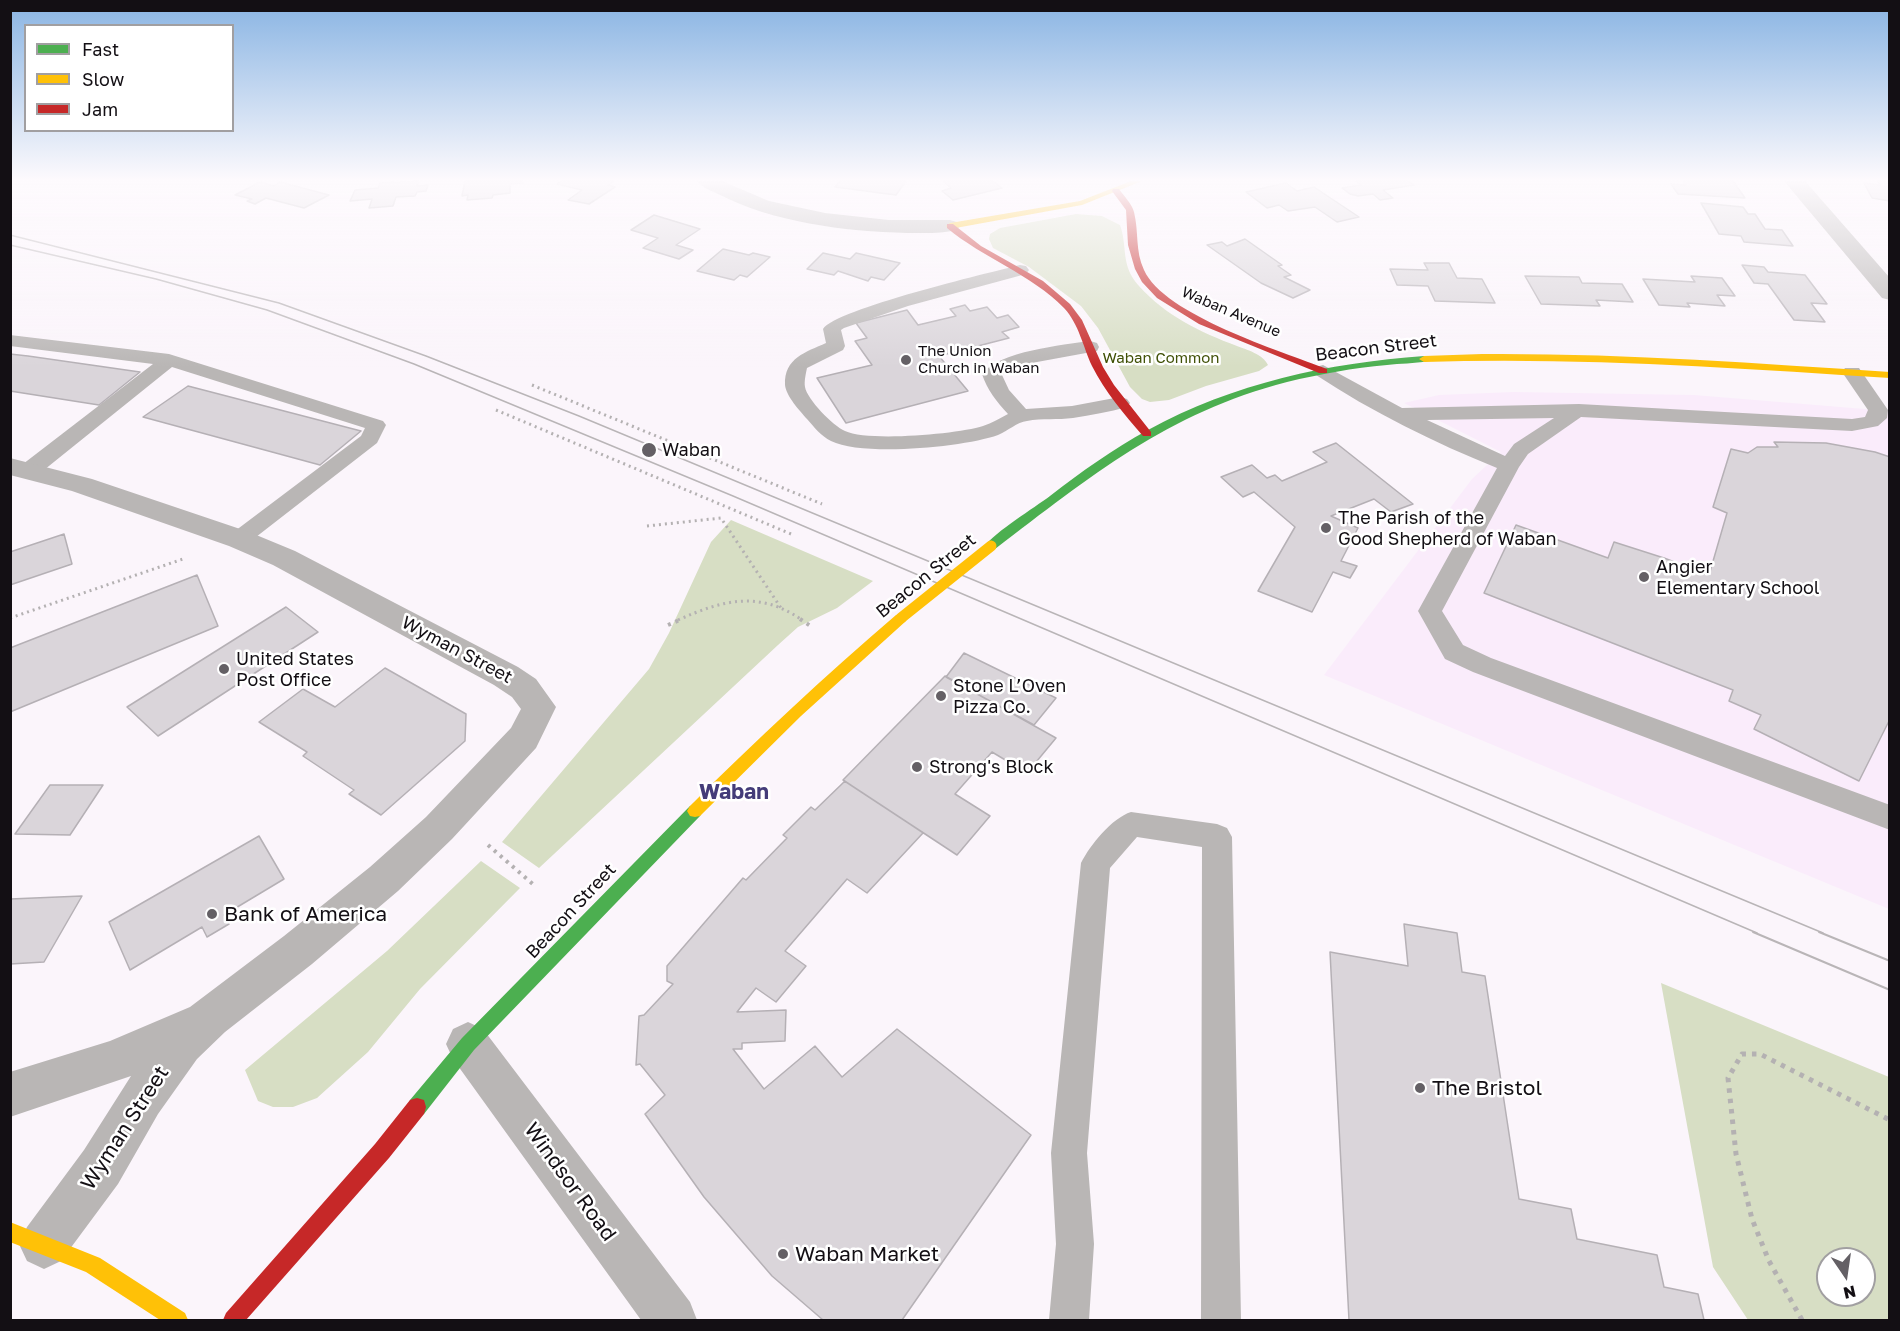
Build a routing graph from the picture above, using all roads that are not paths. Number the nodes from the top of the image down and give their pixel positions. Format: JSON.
{"nodes":[{"id":1,"x":970,"y":243,"type":"edge"},
{"id":2,"x":1133,"y":243,"type":"edge"},
{"id":3,"x":1847,"y":243,"type":"edge"},
{"id":4,"x":1020,"y":270,"type":"junction"},
{"id":5,"x":1890,"y":293,"type":"edge"},
{"id":6,"x":10,"y":340,"type":"edge"},
{"id":7,"x":1090,"y":346,"type":"junction"},
{"id":8,"x":169,"y":360,"type":"junction"},
{"id":9,"x":1323,"y":371,"type":"junction"},
{"id":10,"x":1852,"y":372,"type":"junction"},
{"id":11,"x":1890,"y":375,"type":"edge"},
{"id":12,"x":1120,"y":403,"type":"junction"},
{"id":13,"x":1579,"y":410,"type":"junction"},
{"id":14,"x":1399,"y":414,"type":"junction"},
{"id":15,"x":1021,"y":415,"type":"junction"},
{"id":16,"x":1883,"y":421,"type":"edge"},
{"id":17,"x":1147,"y":434,"type":"junction"},
{"id":18,"x":1509,"y":465,"type":"junction"},
{"id":19,"x":20,"y":468,"type":"edge"},
{"id":20,"x":240,"y":539,"type":"junction"},
{"id":21,"x":1890,"y":818,"type":"edge"},
{"id":22,"x":210,"y":1017,"type":"junction"},
{"id":23,"x":468,"y":1044,"type":"junction"},
{"id":24,"x":10,"y":1095,"type":"edge"},
{"id":25,"x":27,"y":1238,"type":"edge"},
{"id":26,"x":178,"y":1320,"type":"edge"},
{"id":27,"x":233,"y":1320,"type":"edge"},
{"id":28,"x":672,"y":1320,"type":"edge"},
{"id":29,"x":1070,"y":1320,"type":"edge"},
{"id":30,"x":1221,"y":1320,"type":"edge"}],
"edges":[{"from":1,"to":4,"type":"main road"},
{"from":2,"to":9,"type":"main road","name":"Waban Avenue"},
{"from":3,"to":5,"type":"street"},
{"from":4,"to":7,"type":"main road"},
{"from":4,"to":15,"type":"lane"},
{"from":6,"to":8,"type":"lane"},
{"from":7,"to":12,"type":"main road"},
{"from":7,"to":15,"type":"lane"},
{"from":8,"to":19,"type":"lane"},
{"from":8,"to":20,"type":"lane"},
{"from":9,"to":10,"type":"main road","name":"Beacon Street"},
{"from":9,"to":14,"type":"lane"},
{"from":9,"to":17,"type":"main road","name":"Beacon Street"},
{"from":10,"to":11,"type":"main road","name":"Beacon Street"},
{"from":10,"to":16,"type":"lane"},
{"from":12,"to":15,"type":"lane"},
{"from":12,"to":17,"type":"main road"},
{"from":13,"to":14,"type":"lane"},
{"from":13,"to":16,"type":"lane"},
{"from":13,"to":18,"type":"lane"},
{"from":14,"to":18,"type":"lane"},
{"from":17,"to":23,"type":"main road","name":"Beacon Street","bridge":true},
{"from":18,"to":21,"type":"lane"},
{"from":19,"to":20,"type":"street","name":"Wyman Street"},
{"from":20,"to":22,"type":"street","name":"Wyman Street"},
{"from":22,"to":24,"type":"street","name":"Wyman Street"},
{"from":22,"to":25,"type":"street","name":"Wyman Street"},
{"from":23,"to":27,"type":"main road","name":"Beacon Street"},
{"from":23,"to":28,"type":"street","name":"Windsor Road"},
{"from":25,"to":26,"type":"main road"},
{"from":29,"to":30,"type":"lane"}]}
